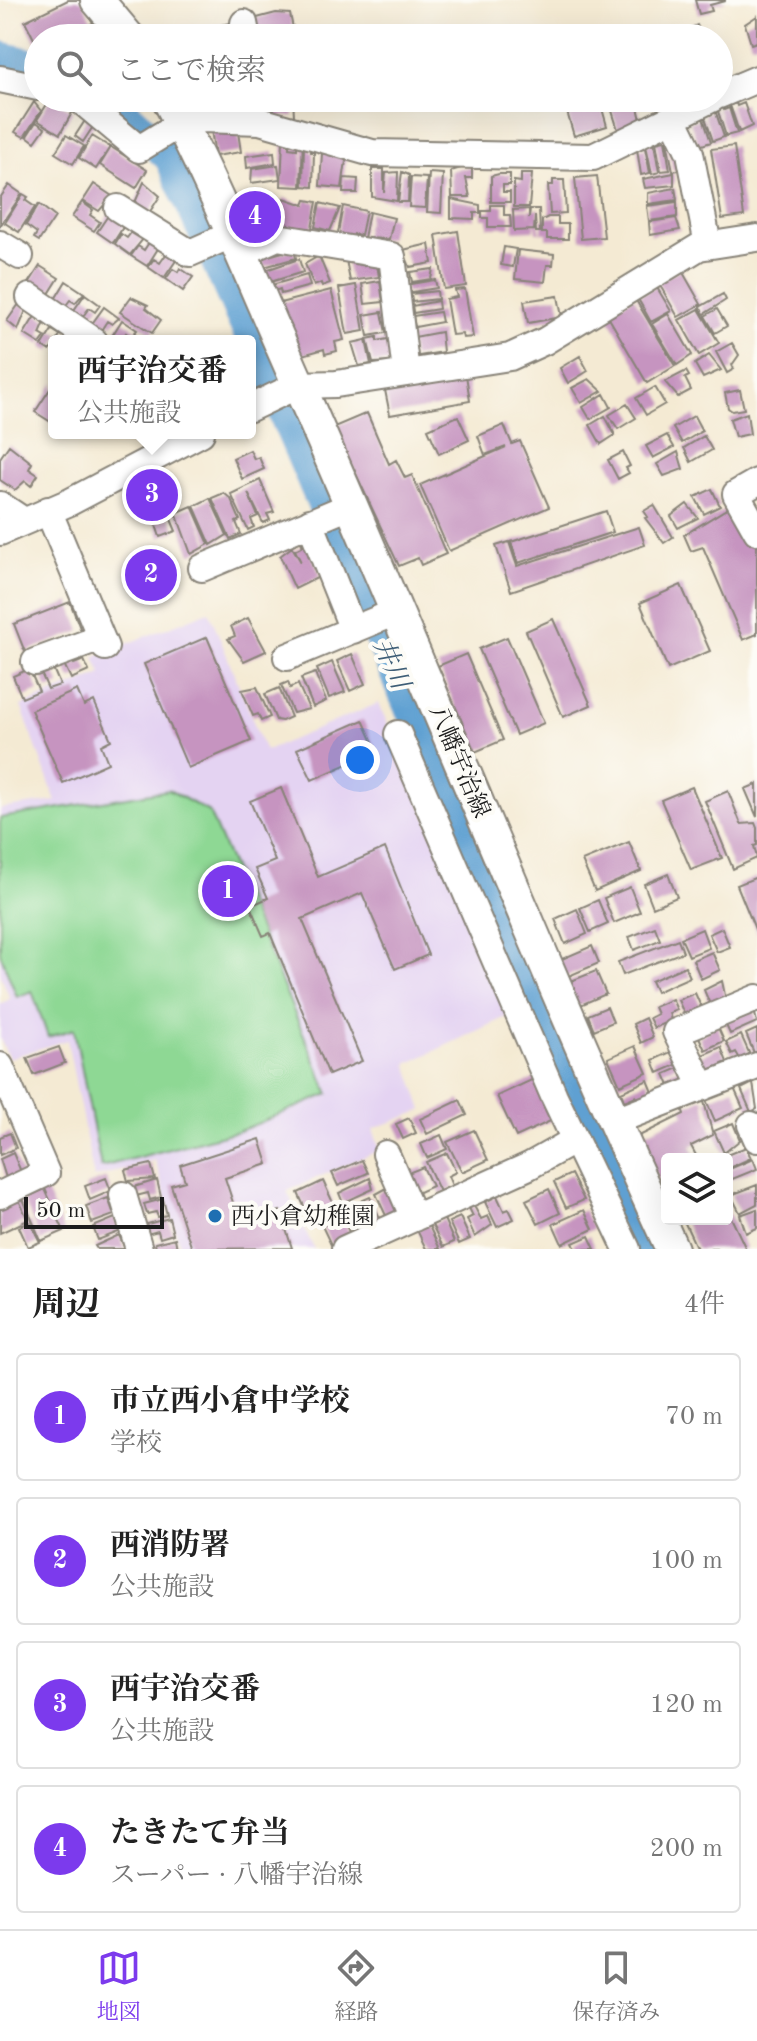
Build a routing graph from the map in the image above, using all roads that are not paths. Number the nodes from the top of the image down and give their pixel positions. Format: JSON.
{"nodes":[{"id":1,"x":97,"y":0,"type":"edge"},
{"id":2,"x":117,"y":24,"type":"edge"},
{"id":3,"x":0,"y":79,"type":"edge"},
{"id":4,"x":757,"y":79,"type":"edge"},
{"id":5,"x":24,"y":84,"type":"edge"},
{"id":6,"x":733,"y":89,"type":"edge"},
{"id":7,"x":95,"y":112,"type":"edge"},
{"id":8,"x":246,"y":112,"type":"edge"},
{"id":9,"x":263,"y":112,"type":"edge"},
{"id":10,"x":685,"y":112,"type":"edge"},
{"id":11,"x":673,"y":118,"type":"junction"},
{"id":12,"x":166,"y":124,"type":"edge"},
{"id":13,"x":118,"y":208,"type":"dead end"},
{"id":14,"x":757,"y":238,"type":"edge"},
{"id":15,"x":231,"y":242,"type":"junction"},
{"id":16,"x":708,"y":245,"type":"junction"},
{"id":17,"x":30,"y":297,"type":"dead end"},
{"id":18,"x":85,"y":335,"type":"edge"},
{"id":19,"x":406,"y":373,"type":"junction"},
{"id":20,"x":298,"y":385,"type":"junction"},
{"id":21,"x":256,"y":405,"type":"edge"},
{"id":22,"x":189,"y":439,"type":"edge"},
{"id":23,"x":757,"y":482,"type":"edge"},
{"id":24,"x":0,"y":505,"type":"edge"},
{"id":25,"x":48,"y":510,"type":"junction"},
{"id":26,"x":328,"y":514,"type":"junction"},
{"id":27,"x":12,"y":527,"type":"edge"},
{"id":28,"x":757,"y":531,"type":"edge"},
{"id":29,"x":202,"y":568,"type":"dead end"},
{"id":30,"x":391,"y":614,"type":"junction"},
{"id":31,"x":355,"y":629,"type":"junction"},
{"id":32,"x":287,"y":657,"type":"dead end"},
{"id":33,"x":35,"y":662,"type":"dead end"},
{"id":34,"x":398,"y":734,"type":"dead end"},
{"id":35,"x":757,"y":998,"type":"edge"},
{"id":36,"x":0,"y":1066,"type":"edge"},
{"id":37,"x":757,"y":1066,"type":"edge"},
{"id":38,"x":703,"y":1087,"type":"junction"},
{"id":39,"x":613,"y":1122,"type":"junction"},
{"id":40,"x":575,"y":1140,"type":"junction"},
{"id":41,"x":386,"y":1154,"type":"dead end"},
{"id":42,"x":0,"y":1195,"type":"edge"},
{"id":43,"x":123,"y":1195,"type":"dead end"},
{"id":44,"x":414,"y":1218,"type":"junction"},
{"id":45,"x":139,"y":1249,"type":"edge"},
{"id":46,"x":345,"y":1249,"type":"edge"},
{"id":47,"x":627,"y":1249,"type":"edge"},
{"id":48,"x":672,"y":1249,"type":"edge"}],
"edges":[{"from":1,"to":2,"type":"main road"},
{"from":3,"to":5,"type":"street"},
{"from":4,"to":6,"type":"street"},
{"from":7,"to":12,"type":"street"},
{"from":8,"to":12,"type":"street"},
{"from":9,"to":11,"type":"street"},
{"from":10,"to":11,"type":"street"},
{"from":11,"to":16,"type":"street"},
{"from":12,"to":15,"type":"main road","name":"八幡宇治線"},
{"from":13,"to":15,"type":"street"},
{"from":14,"to":16,"type":"street"},
{"from":15,"to":19,"type":"street"},
{"from":15,"to":20,"type":"main road","name":"八幡宇治線"},
{"from":16,"to":19,"type":"street"},
{"from":17,"to":18,"type":"street"},
{"from":19,"to":20,"type":"street"},
{"from":20,"to":21,"type":"street"},
{"from":20,"to":26,"type":"main road","name":"八幡宇治線"},
{"from":22,"to":25,"type":"street"},
{"from":23,"to":28,"type":"street"},
{"from":24,"to":27,"type":"street"},
{"from":25,"to":27,"type":"street"},
{"from":25,"to":33,"type":"street"},
{"from":26,"to":29,"type":"street"},
{"from":26,"to":30,"type":"main road","name":"八幡宇治線"},
{"from":26,"to":31,"type":"street"},
{"from":30,"to":31,"type":"street"},
{"from":30,"to":39,"type":"main road","name":"八幡宇治線"},
{"from":31,"to":32,"type":"street"},
{"from":34,"to":40,"type":"street"},
{"from":35,"to":38,"type":"street"},
{"from":36,"to":42,"type":"street"},
{"from":37,"to":38,"type":"street"},
{"from":38,"to":39,"type":"street"},
{"from":39,"to":48,"type":"main road","name":"八幡宇治線"},
{"from":40,"to":44,"type":"street"},
{"from":40,"to":47,"type":"street"},
{"from":41,"to":44,"type":"street"},
{"from":43,"to":45,"type":"street"},
{"from":44,"to":46,"type":"street"}]}
